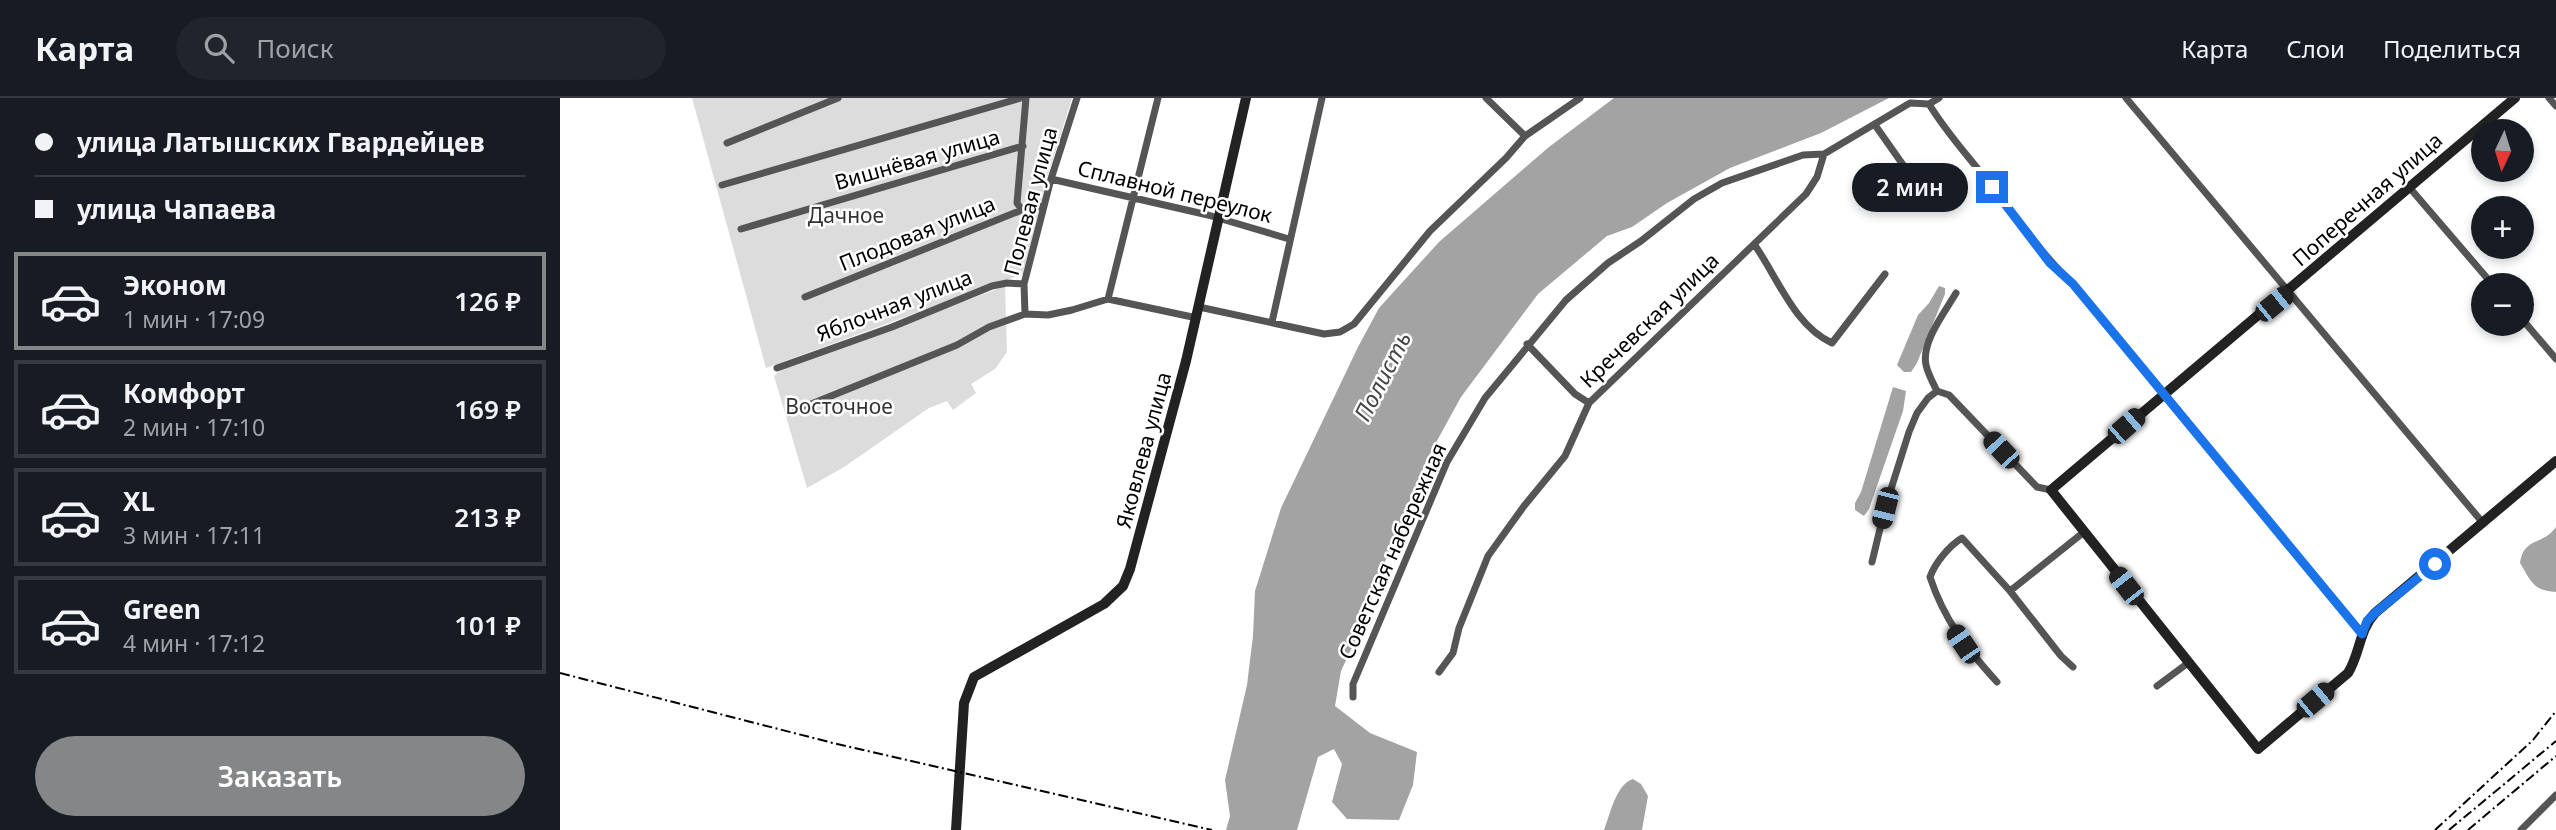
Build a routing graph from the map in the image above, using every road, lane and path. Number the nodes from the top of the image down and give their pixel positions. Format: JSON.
{"nodes":[{"id":1,"x":838,"y":98,"type":"edge"},
{"id":2,"x":1023,"y":98,"type":"edge"},
{"id":3,"x":1077,"y":98,"type":"edge"},
{"id":4,"x":1158,"y":98,"type":"edge"},
{"id":5,"x":1246,"y":98,"type":"edge"},
{"id":6,"x":1322,"y":98,"type":"edge"},
{"id":7,"x":1486,"y":98,"type":"edge"},
{"id":8,"x":1580,"y":98,"type":"edge"},
{"id":9,"x":1939,"y":98,"type":"edge"},
{"id":10,"x":2126,"y":98,"type":"edge"},
{"id":11,"x":2515,"y":98,"type":"edge"},
{"id":12,"x":2549,"y":98,"type":"edge"},
{"id":13,"x":1929,"y":104,"type":"junction"},
{"id":14,"x":2556,"y":106,"type":"edge"},
{"id":15,"x":1875,"y":125,"type":"junction"},
{"id":16,"x":1525,"y":136,"type":"junction"},
{"id":17,"x":727,"y":143,"type":"dead end"},
{"id":18,"x":1023,"y":146,"type":"junction"},
{"id":19,"x":1824,"y":154,"type":"junction"},
{"id":20,"x":1051,"y":179,"type":"junction"},
{"id":21,"x":722,"y":185,"type":"dead end"},
{"id":22,"x":2409,"y":187,"type":"junction"},
{"id":23,"x":1133,"y":198,"type":"junction"},
{"id":24,"x":1932,"y":205,"type":"dead end"},
{"id":25,"x":1044,"y":206,"type":"junction"},
{"id":26,"x":1022,"y":210,"type":"junction"},
{"id":27,"x":1218,"y":218,"type":"junction"},
{"id":28,"x":741,"y":229,"type":"dead end"},
{"id":29,"x":1289,"y":239,"type":"junction"},
{"id":30,"x":1754,"y":244,"type":"junction"},
{"id":31,"x":2483,"y":273,"type":"edge"},
{"id":32,"x":1885,"y":274,"type":"dead end"},
{"id":33,"x":1024,"y":284,"type":"junction"},
{"id":34,"x":2289,"y":291,"type":"junction"},
{"id":35,"x":1956,"y":293,"type":"dead end"},
{"id":36,"x":805,"y":297,"type":"dead end"},
{"id":37,"x":1108,"y":299,"type":"junction"},
{"id":38,"x":1198,"y":312,"type":"junction"},
{"id":39,"x":1025,"y":314,"type":"junction"},
{"id":40,"x":1272,"y":322,"type":"junction"},
{"id":41,"x":2534,"y":333,"type":"edge"},
{"id":42,"x":1527,"y":344,"type":"junction"},
{"id":43,"x":2556,"y":359,"type":"edge"},
{"id":44,"x":777,"y":368,"type":"dead end"},
{"id":45,"x":1937,"y":391,"type":"junction"},
{"id":46,"x":2163,"y":394,"type":"junction"},
{"id":47,"x":1589,"y":403,"type":"junction"},
{"id":48,"x":789,"y":413,"type":"dead end"},
{"id":49,"x":2556,"y":461,"type":"edge"},
{"id":50,"x":2051,"y":490,"type":"junction"},
{"id":51,"x":2483,"y":523,"type":"junction"},
{"id":52,"x":2084,"y":533,"type":"junction"},
{"id":53,"x":1872,"y":562,"type":"dead end"},
{"id":54,"x":2010,"y":591,"type":"junction"},
{"id":55,"x":2362,"y":634,"type":"junction"},
{"id":56,"x":2188,"y":663,"type":"junction"},
{"id":57,"x":2073,"y":667,"type":"dead end"},
{"id":58,"x":1439,"y":672,"type":"dead end"},
{"id":59,"x":1997,"y":682,"type":"dead end"},
{"id":60,"x":2157,"y":686,"type":"dead end"},
{"id":61,"x":1353,"y":698,"type":"dead end"},
{"id":62,"x":2556,"y":795,"type":"edge"},
{"id":63,"x":956,"y":830,"type":"edge"},
{"id":64,"x":2521,"y":830,"type":"edge"}],
"edges":[{"from":1,"to":17,"type":"street"},
{"from":2,"to":18,"type":"street"},
{"from":2,"to":21,"type":"street"},
{"from":3,"to":20,"type":"street","name":"Полевая улица"},
{"from":4,"to":23,"type":"street"},
{"from":5,"to":27,"type":"street","name":"Яковлева улица"},
{"from":6,"to":29,"type":"street"},
{"from":7,"to":16,"type":"street"},
{"from":8,"to":16,"type":"street"},
{"from":9,"to":13,"type":"street","name":"Советская набережная"},
{"from":10,"to":34,"type":"street"},
{"from":11,"to":22,"type":"street","name":"Поперечная улица"},
{"from":12,"to":14,"type":"street"},
{"from":13,"to":15,"type":"street","name":"Советская набережная"},
{"from":13,"to":46,"type":"street"},
{"from":15,"to":19,"type":"street","name":"Советская набережная"},
{"from":15,"to":24,"type":"street"},
{"from":16,"to":40,"type":"street"},
{"from":18,"to":26,"type":"street"},
{"from":18,"to":28,"type":"street","name":"Вишнёвая улица"},
{"from":19,"to":30,"type":"street","name":"Кречевская улица"},
{"from":19,"to":42,"type":"street","name":"Советская набережная"},
{"from":20,"to":23,"type":"street","name":"Сплавной переулок"},
{"from":20,"to":25,"type":"street","name":"Полевая улица"},
{"from":22,"to":31,"type":"street"},
{"from":22,"to":34,"type":"street","name":"Поперечная улица"},
{"from":23,"to":27,"type":"street","name":"Сплавной переулок"},
{"from":23,"to":37,"type":"street"},
{"from":25,"to":26,"type":"street","name":"Плодовая улица"},
{"from":25,"to":33,"type":"street","name":"Полевая улица"},
{"from":26,"to":36,"type":"street","name":"Плодовая улица"},
{"from":27,"to":29,"type":"street","name":"Сплавной переулок"},
{"from":27,"to":38,"type":"street","name":"Яковлева улица"},
{"from":29,"to":40,"type":"street"},
{"from":30,"to":32,"type":"street"},
{"from":30,"to":47,"type":"street","name":"Кречевская улица"},
{"from":33,"to":39,"type":"street","name":"Полевая улица"},
{"from":33,"to":44,"type":"street","name":"Яблочная улица"},
{"from":34,"to":46,"type":"street","name":"Поперечная улица"},
{"from":34,"to":51,"type":"street"},
{"from":35,"to":45,"type":"street"},
{"from":37,"to":38,"type":"street"},
{"from":37,"to":39,"type":"street"},
{"from":38,"to":40,"type":"street"},
{"from":38,"to":63,"type":"street","name":"Яковлева улица"},
{"from":39,"to":48,"type":"street"},
{"from":41,"to":43,"type":"street"},
{"from":42,"to":47,"type":"street"},
{"from":42,"to":61,"type":"street","name":"Советская набережная"},
{"from":45,"to":50,"type":"street"},
{"from":45,"to":53,"type":"street"},
{"from":46,"to":50,"type":"street","name":"Поперечная улица"},
{"from":46,"to":55,"type":"street"},
{"from":47,"to":58,"type":"street","name":"Кречевская улица"},
{"from":49,"to":51,"type":"street"},
{"from":50,"to":52,"type":"street"},
{"from":51,"to":55,"type":"street"},
{"from":52,"to":54,"type":"street"},
{"from":52,"to":56,"type":"street"},
{"from":54,"to":57,"type":"street"},
{"from":54,"to":59,"type":"street"},
{"from":55,"to":56,"type":"street"},
{"from":56,"to":60,"type":"street"},
{"from":62,"to":64,"type":"street"}]}
